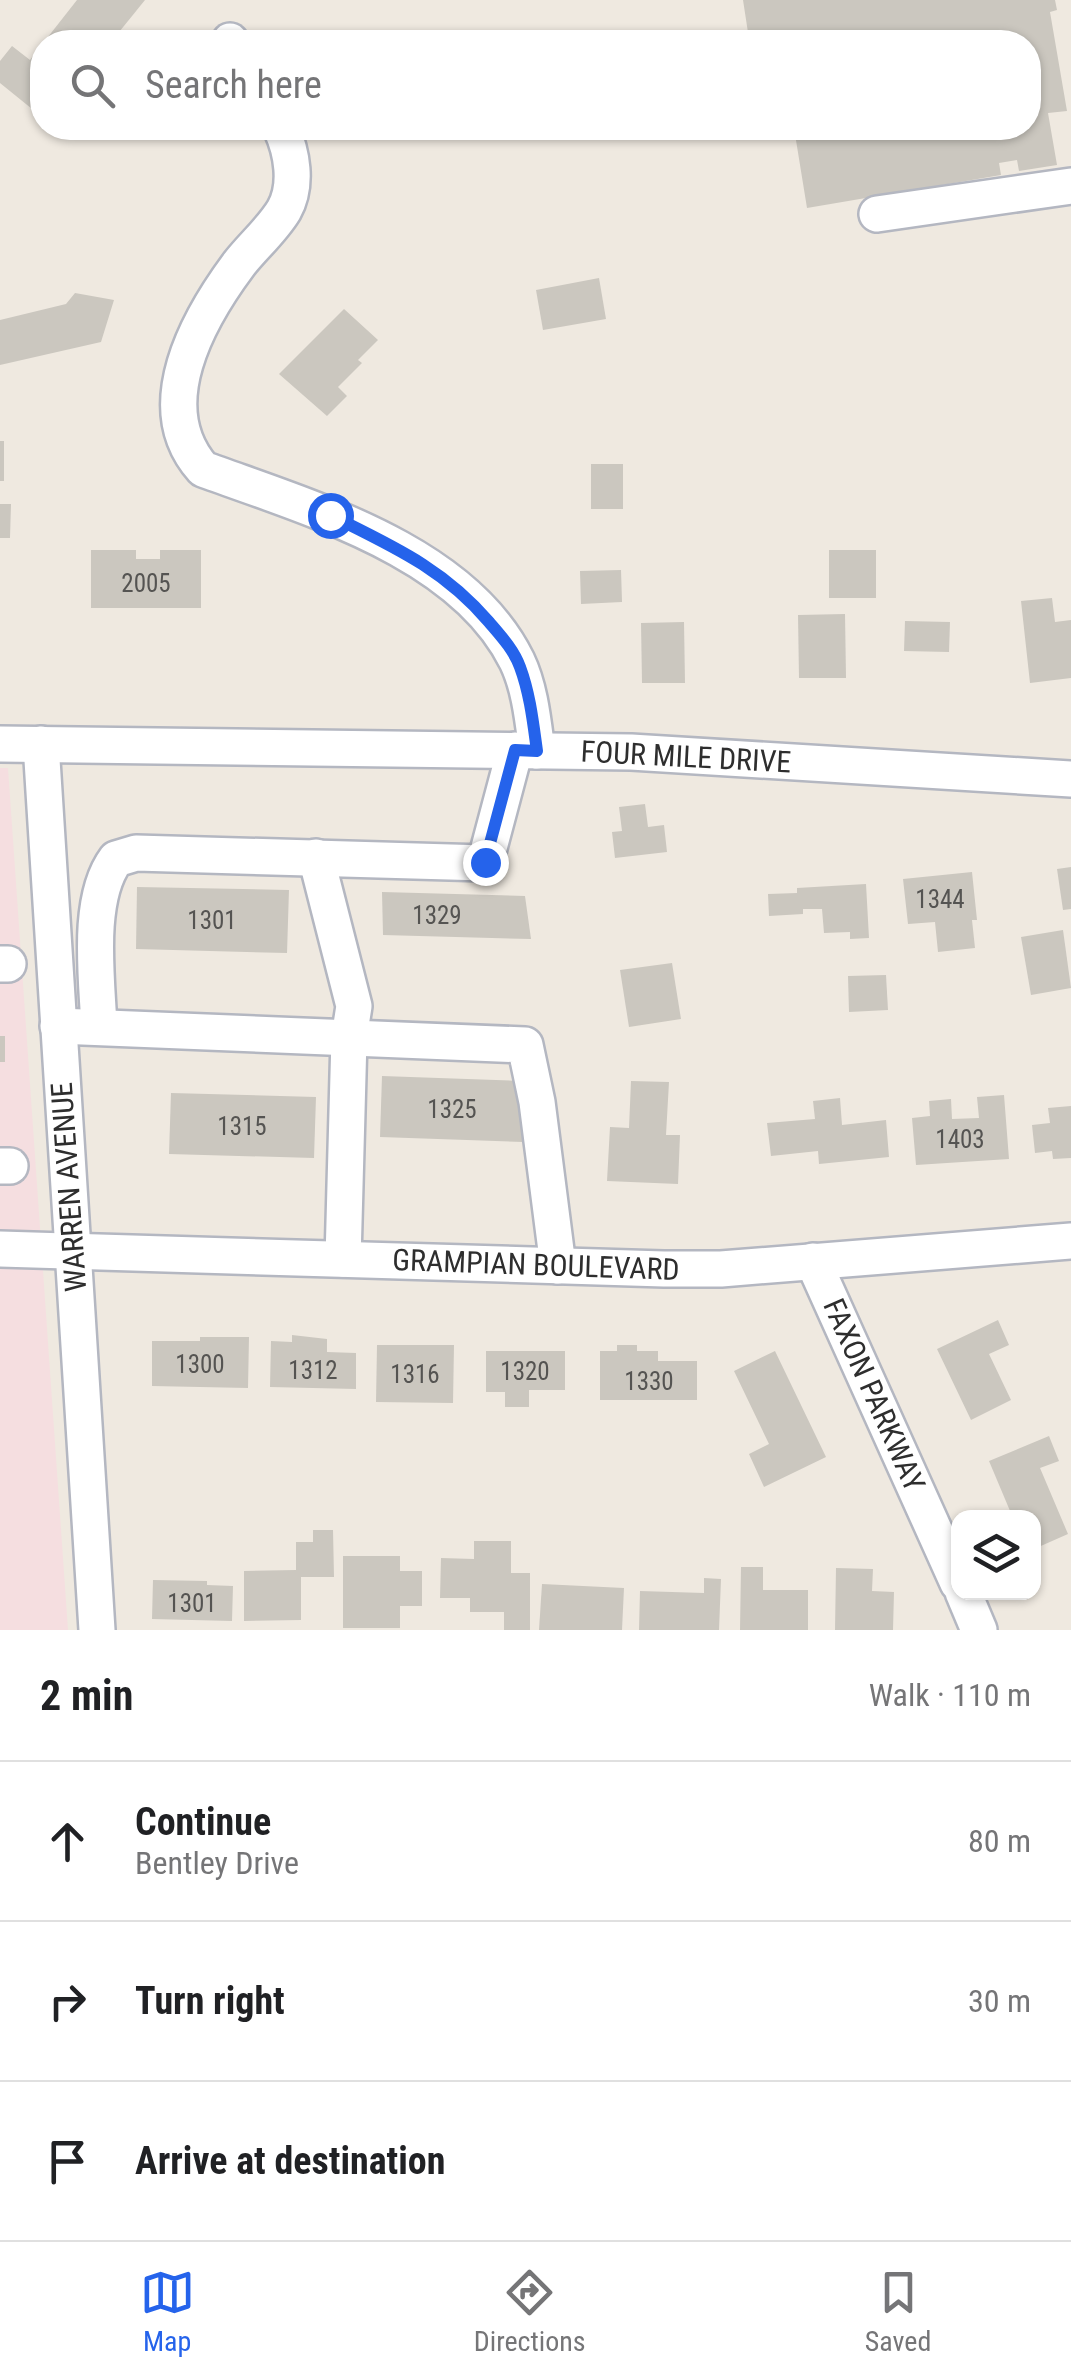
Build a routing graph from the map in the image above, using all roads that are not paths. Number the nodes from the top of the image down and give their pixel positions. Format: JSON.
{"nodes":[{"id":1,"x":287,"y":140,"type":"edge"},
{"id":2,"x":1071,"y":186,"type":"edge"},
{"id":3,"x":877,"y":214,"type":"dead end"},
{"id":4,"x":0,"y":744,"type":"edge"},
{"id":5,"x":40,"y":744,"type":"junction"},
{"id":6,"x":526,"y":751,"type":"junction"},
{"id":7,"x":1071,"y":779,"type":"edge"},
{"id":8,"x":316,"y":857,"type":"junction"},
{"id":9,"x":58,"y":1026,"type":"junction"},
{"id":10,"x":99,"y":1027,"type":"junction"},
{"id":11,"x":349,"y":1038,"type":"junction"},
{"id":12,"x":1071,"y":1241,"type":"edge"},
{"id":13,"x":0,"y":1249,"type":"edge"},
{"id":14,"x":72,"y":1251,"type":"junction"},
{"id":15,"x":342,"y":1259,"type":"junction"},
{"id":16,"x":812,"y":1261,"type":"junction"},
{"id":17,"x":558,"y":1266,"type":"junction"},
{"id":18,"x":951,"y":1568,"type":"edge"},
{"id":19,"x":966,"y":1600,"type":"edge"},
{"id":20,"x":98,"y":1630,"type":"edge"},
{"id":21,"x":979,"y":1630,"type":"edge"}],
"edges":[{"from":1,"to":6,"type":"street"},
{"from":2,"to":3,"type":"street"},
{"from":4,"to":5,"type":"street","name":"FOUR MILE DRIVE"},
{"from":5,"to":6,"type":"street","name":"FOUR MILE DRIVE"},
{"from":5,"to":9,"type":"street","name":"WARREN AVENUE"},
{"from":6,"to":7,"type":"street","name":"FOUR MILE DRIVE"},
{"from":6,"to":8,"type":"street"},
{"from":8,"to":10,"type":"street"},
{"from":8,"to":11,"type":"street"},
{"from":9,"to":10,"type":"street"},
{"from":9,"to":14,"type":"street","name":"WARREN AVENUE"},
{"from":10,"to":11,"type":"street"},
{"from":11,"to":15,"type":"street"},
{"from":11,"to":17,"type":"street"},
{"from":12,"to":16,"type":"street","name":"GRAMPIAN BOULEVARD"},
{"from":13,"to":14,"type":"street","name":"GRAMPIAN BOULEVARD"},
{"from":14,"to":15,"type":"street","name":"GRAMPIAN BOULEVARD"},
{"from":14,"to":20,"type":"street","name":"WARREN AVENUE"},
{"from":15,"to":17,"type":"street","name":"GRAMPIAN BOULEVARD"},
{"from":16,"to":17,"type":"street","name":"GRAMPIAN BOULEVARD"},
{"from":16,"to":18,"type":"street","name":"FAXON PARKWAY"},
{"from":19,"to":21,"type":"street"}]}
